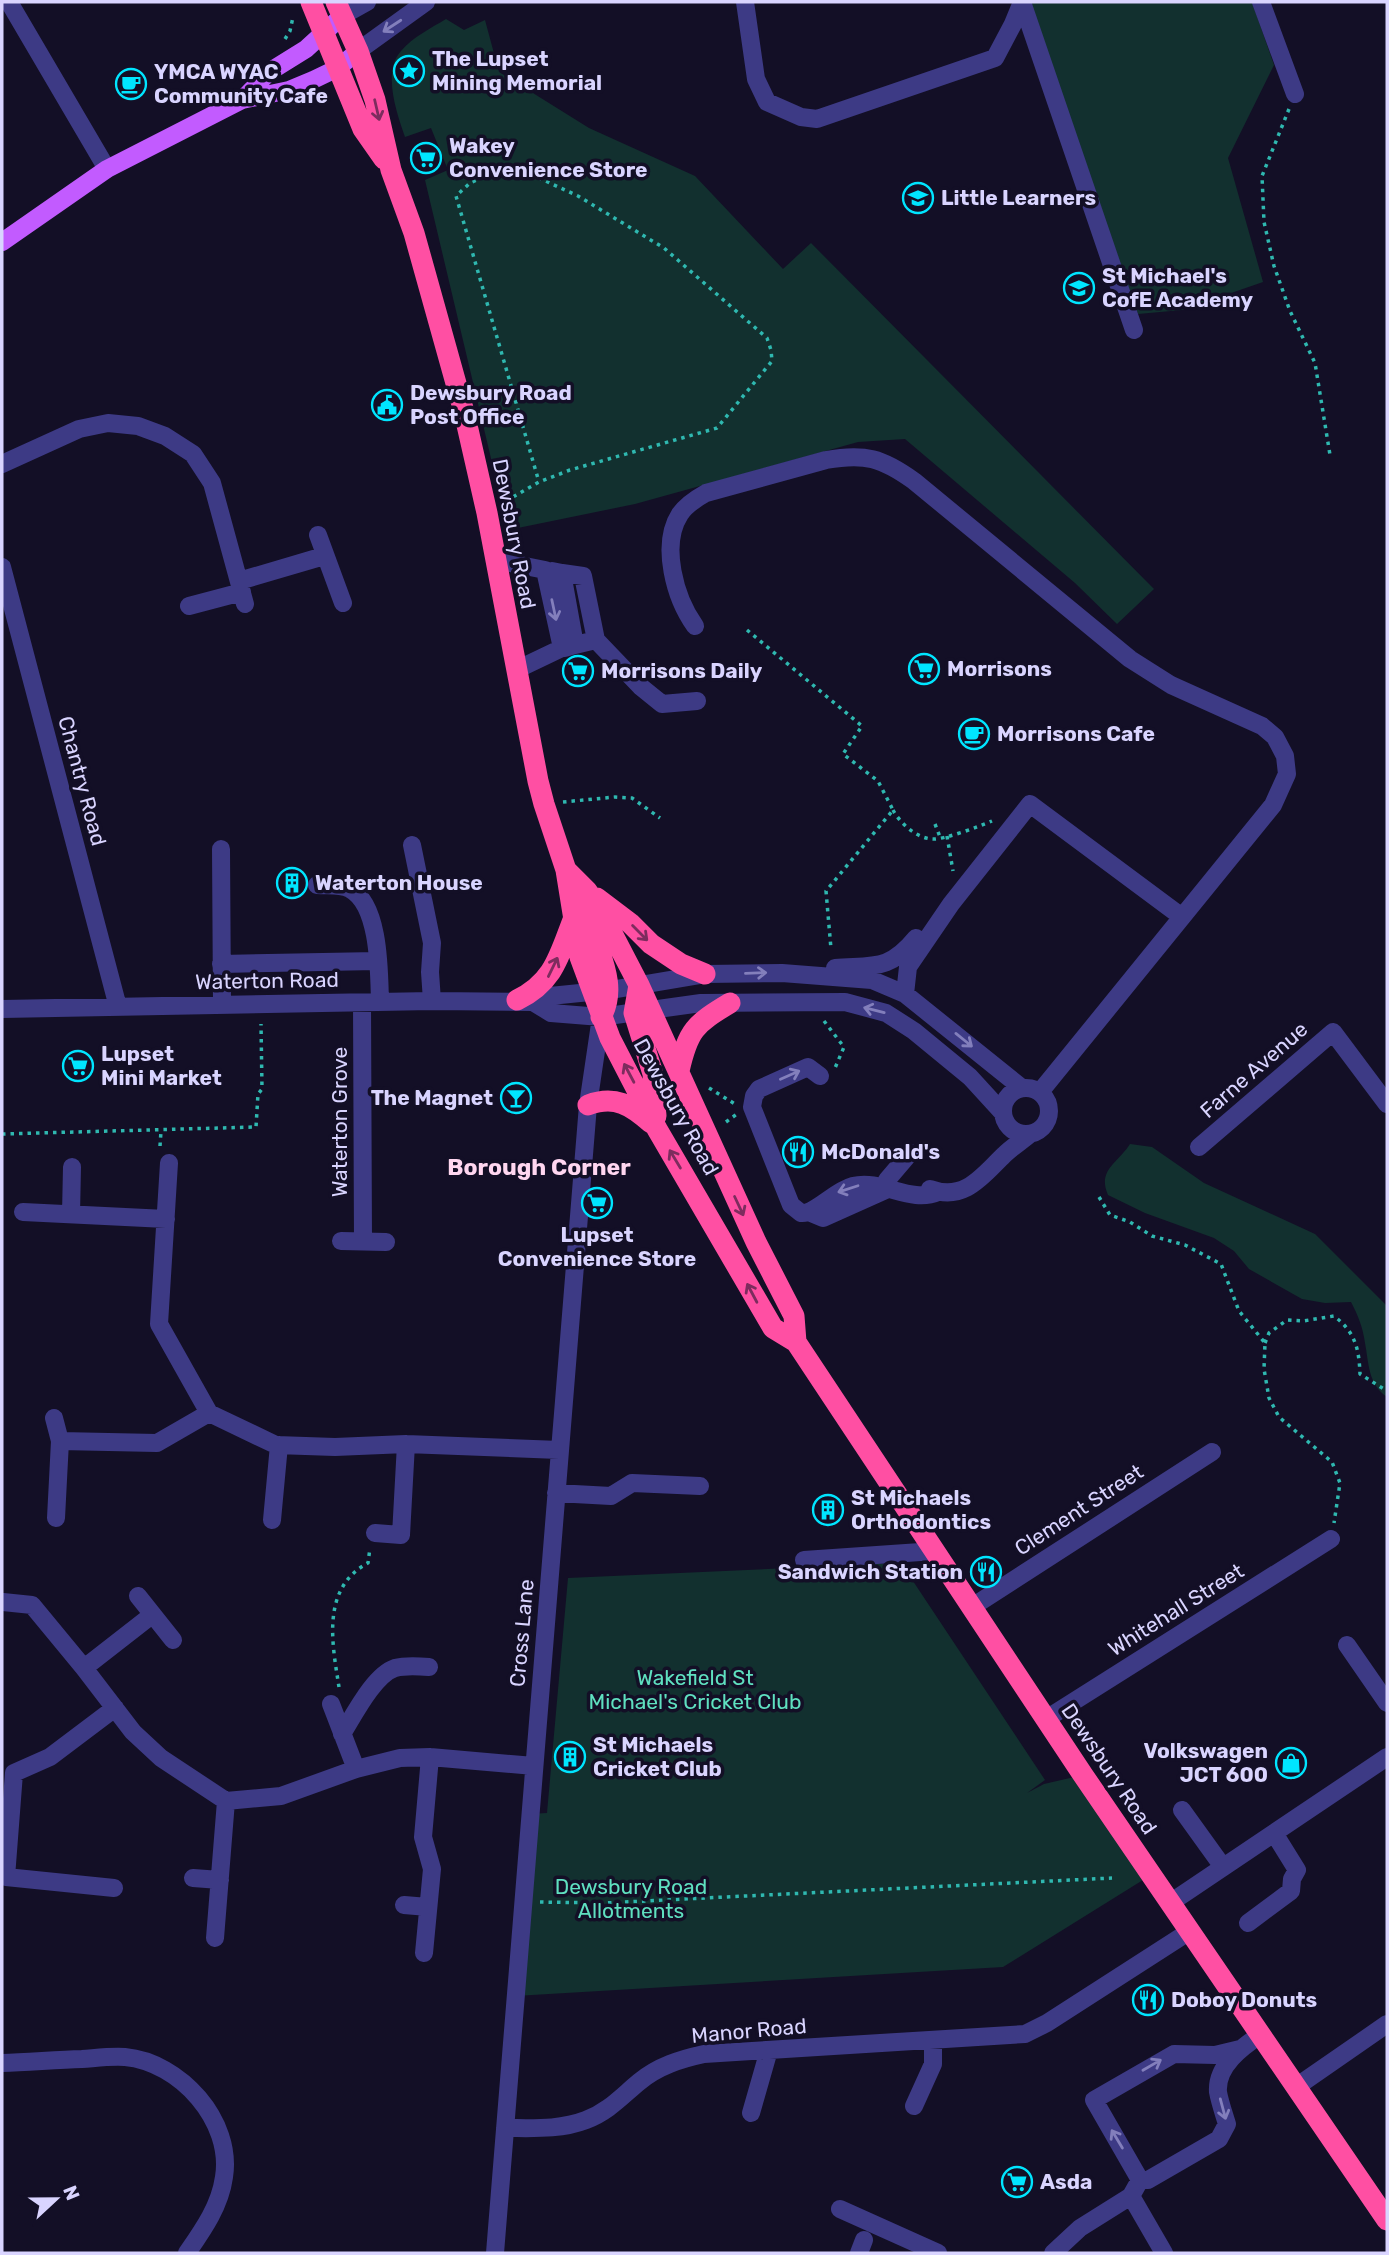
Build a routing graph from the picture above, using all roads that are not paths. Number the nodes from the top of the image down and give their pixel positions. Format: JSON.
{"nodes":[{"id":1,"x":9,"y":2,"type":"edge"},
{"id":2,"x":367,"y":2,"type":"edge"},
{"id":3,"x":426,"y":2,"type":"edge"},
{"id":4,"x":745,"y":2,"type":"edge"},
{"id":5,"x":1022,"y":2,"type":"edge"},
{"id":6,"x":1261,"y":2,"type":"edge"},
{"id":7,"x":302,"y":7,"type":"edge"},
{"id":8,"x":339,"y":9,"type":"edge"},
{"id":9,"x":323,"y":35,"type":"junction"},
{"id":10,"x":358,"y":51,"type":"junction"},
{"id":11,"x":338,"y":68,"type":"junction"},
{"id":12,"x":1295,"y":94,"type":"road end"},
{"id":13,"x":242,"y":100,"type":"junction"},
{"id":14,"x":107,"y":169,"type":"junction"},
{"id":15,"x":391,"y":170,"type":"junction"},
{"id":16,"x":2,"y":242,"type":"edge"},
{"id":17,"x":1134,"y":330,"type":"dead end"},
{"id":18,"x":2,"y":464,"type":"edge"},
{"id":19,"x":318,"y":535,"type":"dead end"},
{"id":20,"x":324,"y":556,"type":"junction"},
{"id":21,"x":495,"y":560,"type":"junction"},
{"id":22,"x":2,"y":567,"type":"edge"},
{"id":23,"x":553,"y":571,"type":"junction"},
{"id":24,"x":242,"y":592,"type":"junction"},
{"id":25,"x":343,"y":603,"type":"dead end"},
{"id":26,"x":189,"y":606,"type":"dead end"},
{"id":27,"x":695,"y":626,"type":"dead end"},
{"id":28,"x":596,"y":640,"type":"junction"},
{"id":29,"x":568,"y":647,"type":"junction"},
{"id":30,"x":516,"y":670,"type":"junction"},
{"id":31,"x":696,"y":701,"type":"dead end"},
{"id":32,"x":412,"y":845,"type":"dead end"},
{"id":33,"x":221,"y":849,"type":"dead end"},
{"id":34,"x":566,"y":870,"type":"junction"},
{"id":35,"x":317,"y":886,"type":"dead end"},
{"id":36,"x":587,"y":891,"type":"junction"},
{"id":37,"x":954,"y":900,"type":"junction"},
{"id":38,"x":1182,"y":917,"type":"junction"},
{"id":39,"x":573,"y":920,"type":"junction"},
{"id":40,"x":377,"y":961,"type":"junction"},
{"id":41,"x":221,"y":964,"type":"junction"},
{"id":42,"x":782,"y":972,"type":"junction"},
{"id":43,"x":705,"y":974,"type":"junction"},
{"id":44,"x":639,"y":985,"type":"junction"},
{"id":45,"x":601,"y":991,"type":"junction"},
{"id":46,"x":905,"y":994,"type":"junction"},
{"id":47,"x":432,"y":1001,"type":"junction"},
{"id":48,"x":525,"y":1001,"type":"junction"},
{"id":49,"x":380,"y":1002,"type":"junction"},
{"id":50,"x":362,"y":1003,"type":"junction"},
{"id":51,"x":730,"y":1003,"type":"junction"},
{"id":52,"x":222,"y":1005,"type":"junction"},
{"id":53,"x":118,"y":1007,"type":"junction"},
{"id":54,"x":2,"y":1009,"type":"edge"},
{"id":55,"x":643,"y":1011,"type":"junction"},
{"id":56,"x":601,"y":1017,"type":"junction"},
{"id":57,"x":679,"y":1071,"type":"junction"},
{"id":58,"x":826,"y":1074,"type":"road end"},
{"id":59,"x":1022,"y":1088,"type":"junction"},
{"id":60,"x":1040,"y":1092,"type":"junction"},
{"id":61,"x":1387,"y":1104,"type":"edge"},
{"id":62,"x":588,"y":1105,"type":"junction"},
{"id":63,"x":1003,"y":1115,"type":"junction"},
{"id":64,"x":657,"y":1129,"type":"junction"},
{"id":65,"x":1030,"y":1134,"type":"junction"},
{"id":66,"x":1199,"y":1147,"type":"dead end"},
{"id":67,"x":910,"y":1153,"type":"dead end"},
{"id":68,"x":1003,"y":1155,"type":"junction"},
{"id":69,"x":169,"y":1163,"type":"dead end"},
{"id":70,"x":72,"y":1167,"type":"dead end"},
{"id":71,"x":888,"y":1184,"type":"junction"},
{"id":72,"x":23,"y":1212,"type":"dead end"},
{"id":73,"x":71,"y":1214,"type":"junction"},
{"id":74,"x":166,"y":1219,"type":"junction"},
{"id":75,"x":341,"y":1241,"type":"dead end"},
{"id":76,"x":363,"y":1241,"type":"junction"},
{"id":77,"x":386,"y":1242,"type":"dead end"},
{"id":78,"x":796,"y":1342,"type":"junction"},
{"id":79,"x":209,"y":1413,"type":"junction"},
{"id":80,"x":54,"y":1418,"type":"dead end"},
{"id":81,"x":61,"y":1441,"type":"junction"},
{"id":82,"x":406,"y":1444,"type":"junction"},
{"id":83,"x":279,"y":1445,"type":"junction"},
{"id":84,"x":559,"y":1450,"type":"junction"},
{"id":85,"x":1212,"y":1452,"type":"dead end"},
{"id":86,"x":700,"y":1486,"type":"dead end"},
{"id":87,"x":556,"y":1493,"type":"junction"},
{"id":88,"x":56,"y":1518,"type":"dead end"},
{"id":89,"x":272,"y":1520,"type":"dead end"},
{"id":90,"x":375,"y":1534,"type":"road end"},
{"id":91,"x":1331,"y":1539,"type":"road end"},
{"id":92,"x":935,"y":1551,"type":"junction"},
{"id":93,"x":804,"y":1560,"type":"dead end"},
{"id":94,"x":138,"y":1596,"type":"dead end"},
{"id":95,"x":4,"y":1602,"type":"dead end"},
{"id":96,"x":972,"y":1607,"type":"junction"},
{"id":97,"x":152,"y":1615,"type":"junction"},
{"id":98,"x":173,"y":1640,"type":"dead end"},
{"id":99,"x":1347,"y":1645,"type":"dead end"},
{"id":100,"x":429,"y":1667,"type":"dead end"},
{"id":101,"x":84,"y":1668,"type":"junction"},
{"id":102,"x":1387,"y":1703,"type":"edge"},
{"id":103,"x":331,"y":1704,"type":"road end"},
{"id":104,"x":115,"y":1708,"type":"junction"},
{"id":105,"x":1046,"y":1719,"type":"junction"},
{"id":106,"x":342,"y":1734,"type":"junction"},
{"id":107,"x":430,"y":1757,"type":"junction"},
{"id":108,"x":1387,"y":1757,"type":"edge"},
{"id":109,"x":534,"y":1766,"type":"junction"},
{"id":110,"x":356,"y":1769,"type":"junction"},
{"id":111,"x":8,"y":1773,"type":"edge"},
{"id":112,"x":226,"y":1801,"type":"junction"},
{"id":113,"x":1182,"y":1810,"type":"dead end"},
{"id":114,"x":1274,"y":1833,"type":"junction"},
{"id":115,"x":1223,"y":1867,"type":"junction"},
{"id":116,"x":193,"y":1878,"type":"dead end"},
{"id":117,"x":220,"y":1880,"type":"junction"},
{"id":118,"x":114,"y":1888,"type":"dead end"},
{"id":119,"x":1170,"y":1903,"type":"junction"},
{"id":120,"x":404,"y":1905,"type":"dead end"},
{"id":121,"x":428,"y":1907,"type":"junction"},
{"id":122,"x":1248,"y":1923,"type":"dead end"},
{"id":123,"x":1189,"y":1931,"type":"junction"},
{"id":124,"x":215,"y":1938,"type":"dead end"},
{"id":125,"x":424,"y":1953,"type":"dead end"},
{"id":126,"x":1387,"y":2024,"type":"edge"},
{"id":127,"x":1260,"y":2035,"type":"junction"},
{"id":128,"x":933,"y":2041,"type":"junction"},
{"id":129,"x":1240,"y":2049,"type":"junction"},
{"id":130,"x":769,"y":2050,"type":"junction"},
{"id":131,"x":2,"y":2063,"type":"edge"},
{"id":132,"x":1296,"y":2087,"type":"junction"},
{"id":133,"x":914,"y":2106,"type":"dead end"},
{"id":134,"x":751,"y":2113,"type":"dead end"},
{"id":135,"x":505,"y":2128,"type":"junction"},
{"id":136,"x":1140,"y":2179,"type":"junction"},
{"id":137,"x":1131,"y":2196,"type":"junction"},
{"id":138,"x":841,"y":2209,"type":"dead end"},
{"id":139,"x":1387,"y":2220,"type":"edge"},
{"id":140,"x":1074,"y":2246,"type":"edge"},
{"id":141,"x":187,"y":2253,"type":"edge"},
{"id":142,"x":495,"y":2253,"type":"edge"},
{"id":143,"x":938,"y":2253,"type":"edge"},
{"id":144,"x":1053,"y":2253,"type":"edge"},
{"id":145,"x":1164,"y":2253,"type":"edge"}],
"edges":[{"from":1,"to":14,"type":"street"},
{"from":2,"to":8,"type":"street"},
{"from":3,"to":10,"type":"street","one_way":true},
{"from":4,"to":5,"type":"street"},
{"from":5,"to":17,"type":"street"},
{"from":6,"to":12,"type":"street"},
{"from":7,"to":9,"type":"highway","name":"Dewsbury Road"},
{"from":8,"to":9,"type":"main road"},
{"from":8,"to":10,"type":"highway","name":"Dewsbury Road"},
{"from":9,"to":11,"type":"highway","name":"Dewsbury Road"},
{"from":9,"to":13,"type":"main road"},
{"from":10,"to":11,"type":"main road"},
{"from":10,"to":15,"type":"highway","name":"Dewsbury Road","one_way":true},
{"from":11,"to":13,"type":"main road"},
{"from":11,"to":15,"type":"highway","name":"Dewsbury Road"},
{"from":13,"to":14,"type":"main road"},
{"from":14,"to":16,"type":"main road"},
{"from":15,"to":21,"type":"highway","name":"Dewsbury Road"},
{"from":18,"to":24,"type":"street"},
{"from":19,"to":20,"type":"street"},
{"from":20,"to":24,"type":"street"},
{"from":20,"to":25,"type":"street"},
{"from":21,"to":23,"type":"street"},
{"from":21,"to":30,"type":"highway","name":"Dewsbury Road"},
{"from":22,"to":53,"type":"street","name":"Chantry Road"},
{"from":23,"to":28,"type":"street"},
{"from":23,"to":29,"type":"street","one_way":true},
{"from":24,"to":26,"type":"street"},
{"from":27,"to":38,"type":"street"},
{"from":28,"to":29,"type":"street"},
{"from":28,"to":31,"type":"street"},
{"from":29,"to":30,"type":"street"},
{"from":30,"to":34,"type":"highway","name":"Dewsbury Road"},
{"from":32,"to":47,"type":"street"},
{"from":33,"to":41,"type":"street"},
{"from":34,"to":36,"type":"highway","name":"Dewsbury Road"},
{"from":34,"to":39,"type":"highway","name":"Dewsbury Road"},
{"from":35,"to":40,"type":"street"},
{"from":36,"to":43,"type":"highway","one_way":true},
{"from":36,"to":44,"type":"highway","name":"Dewsbury Road"},
{"from":36,"to":45,"type":"highway"},
{"from":37,"to":38,"type":"street"},
{"from":37,"to":42,"type":"street"},
{"from":37,"to":46,"type":"street"},
{"from":38,"to":60,"type":"street"},
{"from":39,"to":45,"type":"highway","name":"Dewsbury Road"},
{"from":48,"to":39,"type":"highway","one_way":true},
{"from":40,"to":41,"type":"street"},
{"from":40,"to":49,"type":"street"},
{"from":41,"to":52,"type":"street"},
{"from":43,"to":42,"type":"street","name":"Waterton Road","one_way":true},
{"from":42,"to":46,"type":"street"},
{"from":43,"to":44,"type":"street","name":"Waterton Road"},
{"from":44,"to":45,"type":"street","name":"Waterton Road"},
{"from":44,"to":55,"type":"highway"},
{"from":45,"to":48,"type":"street","name":"Waterton Road"},
{"from":45,"to":56,"type":"highway"},
{"from":46,"to":59,"type":"street","one_way":true},
{"from":47,"to":48,"type":"street","name":"Waterton Road"},
{"from":47,"to":49,"type":"street","name":"Waterton Road"},
{"from":48,"to":56,"type":"street","name":"Waterton Road"},
{"from":49,"to":50,"type":"street","name":"Waterton Road"},
{"from":50,"to":52,"type":"street","name":"Waterton Road"},
{"from":50,"to":76,"type":"street","name":"Waterton Grove"},
{"from":51,"to":55,"type":"street","name":"Waterton Road"},
{"from":51,"to":57,"type":"highway"},
{"from":63,"to":51,"type":"street","name":"Waterton Road","one_way":true},
{"from":52,"to":53,"type":"street","name":"Waterton Road"},
{"from":53,"to":54,"type":"street","name":"Waterton Road"},
{"from":55,"to":56,"type":"street","name":"Waterton Road"},
{"from":55,"to":57,"type":"highway","name":"Dewsbury Road"},
{"from":55,"to":64,"type":"highway"},
{"from":56,"to":62,"type":"street","name":"Cross Lane"},
{"from":64,"to":56,"type":"highway","name":"Dewsbury Road","one_way":true},
{"from":57,"to":78,"type":"highway","name":"Dewsbury Road","one_way":true},
{"from":71,"to":58,"type":"street","one_way":true},
{"from":59,"to":60,"type":"street"},
{"from":59,"to":63,"type":"street"},
{"from":60,"to":65,"type":"street"},
{"from":61,"to":66,"type":"street","name":"Farne Avenue"},
{"from":62,"to":64,"type":"highway"},
{"from":62,"to":84,"type":"street","name":"Cross Lane"},
{"from":63,"to":65,"type":"street"},
{"from":63,"to":68,"type":"street"},
{"from":78,"to":64,"type":"highway","name":"Dewsbury Road","one_way":true},
{"from":65,"to":68,"type":"street"},
{"from":67,"to":71,"type":"street"},
{"from":68,"to":71,"type":"street"},
{"from":69,"to":74,"type":"street"},
{"from":70,"to":73,"type":"street"},
{"from":72,"to":73,"type":"street"},
{"from":73,"to":74,"type":"street"},
{"from":74,"to":79,"type":"street"},
{"from":75,"to":76,"type":"street"},
{"from":76,"to":77,"type":"street"},
{"from":78,"to":92,"type":"highway","name":"Dewsbury Road"},
{"from":79,"to":81,"type":"street"},
{"from":79,"to":83,"type":"street"},
{"from":80,"to":81,"type":"street"},
{"from":81,"to":88,"type":"street"},
{"from":82,"to":83,"type":"street"},
{"from":82,"to":84,"type":"street"},
{"from":82,"to":90,"type":"street"},
{"from":83,"to":89,"type":"street"},
{"from":84,"to":87,"type":"street","name":"Cross Lane"},
{"from":85,"to":96,"type":"street","name":"Clement Street"},
{"from":86,"to":87,"type":"street"},
{"from":87,"to":109,"type":"street","name":"Cross Lane"},
{"from":91,"to":105,"type":"street","name":"Whitehall Street"},
{"from":92,"to":93,"type":"street"},
{"from":92,"to":96,"type":"highway","name":"Dewsbury Road"},
{"from":94,"to":97,"type":"street"},
{"from":95,"to":101,"type":"street"},
{"from":96,"to":105,"type":"highway","name":"Dewsbury Road"},
{"from":97,"to":98,"type":"street"},
{"from":97,"to":101,"type":"street"},
{"from":99,"to":102,"type":"street"},
{"from":100,"to":106,"type":"street"},
{"from":101,"to":104,"type":"street"},
{"from":103,"to":106,"type":"street"},
{"from":104,"to":111,"type":"street"},
{"from":104,"to":112,"type":"street"},
{"from":105,"to":119,"type":"highway","name":"Dewsbury Road"},
{"from":106,"to":110,"type":"street"},
{"from":107,"to":109,"type":"street"},
{"from":107,"to":110,"type":"street"},
{"from":107,"to":121,"type":"street"},
{"from":108,"to":114,"type":"street"},
{"from":109,"to":135,"type":"street","name":"Cross Lane"},
{"from":110,"to":112,"type":"street"},
{"from":111,"to":118,"type":"street"},
{"from":112,"to":117,"type":"street"},
{"from":113,"to":115,"type":"street"},
{"from":114,"to":115,"type":"street"},
{"from":114,"to":122,"type":"street"},
{"from":115,"to":119,"type":"street"},
{"from":116,"to":117,"type":"street"},
{"from":117,"to":124,"type":"street"},
{"from":119,"to":123,"type":"highway","name":"Dewsbury Road"},
{"from":120,"to":121,"type":"street"},
{"from":121,"to":125,"type":"street"},
{"from":123,"to":127,"type":"highway","name":"Dewsbury Road"},
{"from":123,"to":128,"type":"street","name":"Manor Road"},
{"from":126,"to":132,"type":"street"},
{"from":127,"to":129,"type":"street"},
{"from":127,"to":132,"type":"highway","name":"Dewsbury Road"},
{"from":128,"to":130,"type":"street","name":"Manor Road"},
{"from":128,"to":133,"type":"street"},
{"from":129,"to":136,"type":"street","one_way":true},
{"from":136,"to":129,"type":"street","one_way":true},
{"from":130,"to":134,"type":"street"},
{"from":130,"to":135,"type":"street","name":"Manor Road"},
{"from":131,"to":141,"type":"street"},
{"from":132,"to":139,"type":"highway","name":"Dewsbury Road"},
{"from":135,"to":142,"type":"street","name":"Cross Lane"},
{"from":136,"to":137,"type":"street"},
{"from":137,"to":140,"type":"street"},
{"from":137,"to":145,"type":"street"},
{"from":138,"to":143,"type":"street"},
{"from":140,"to":144,"type":"street"}]}
